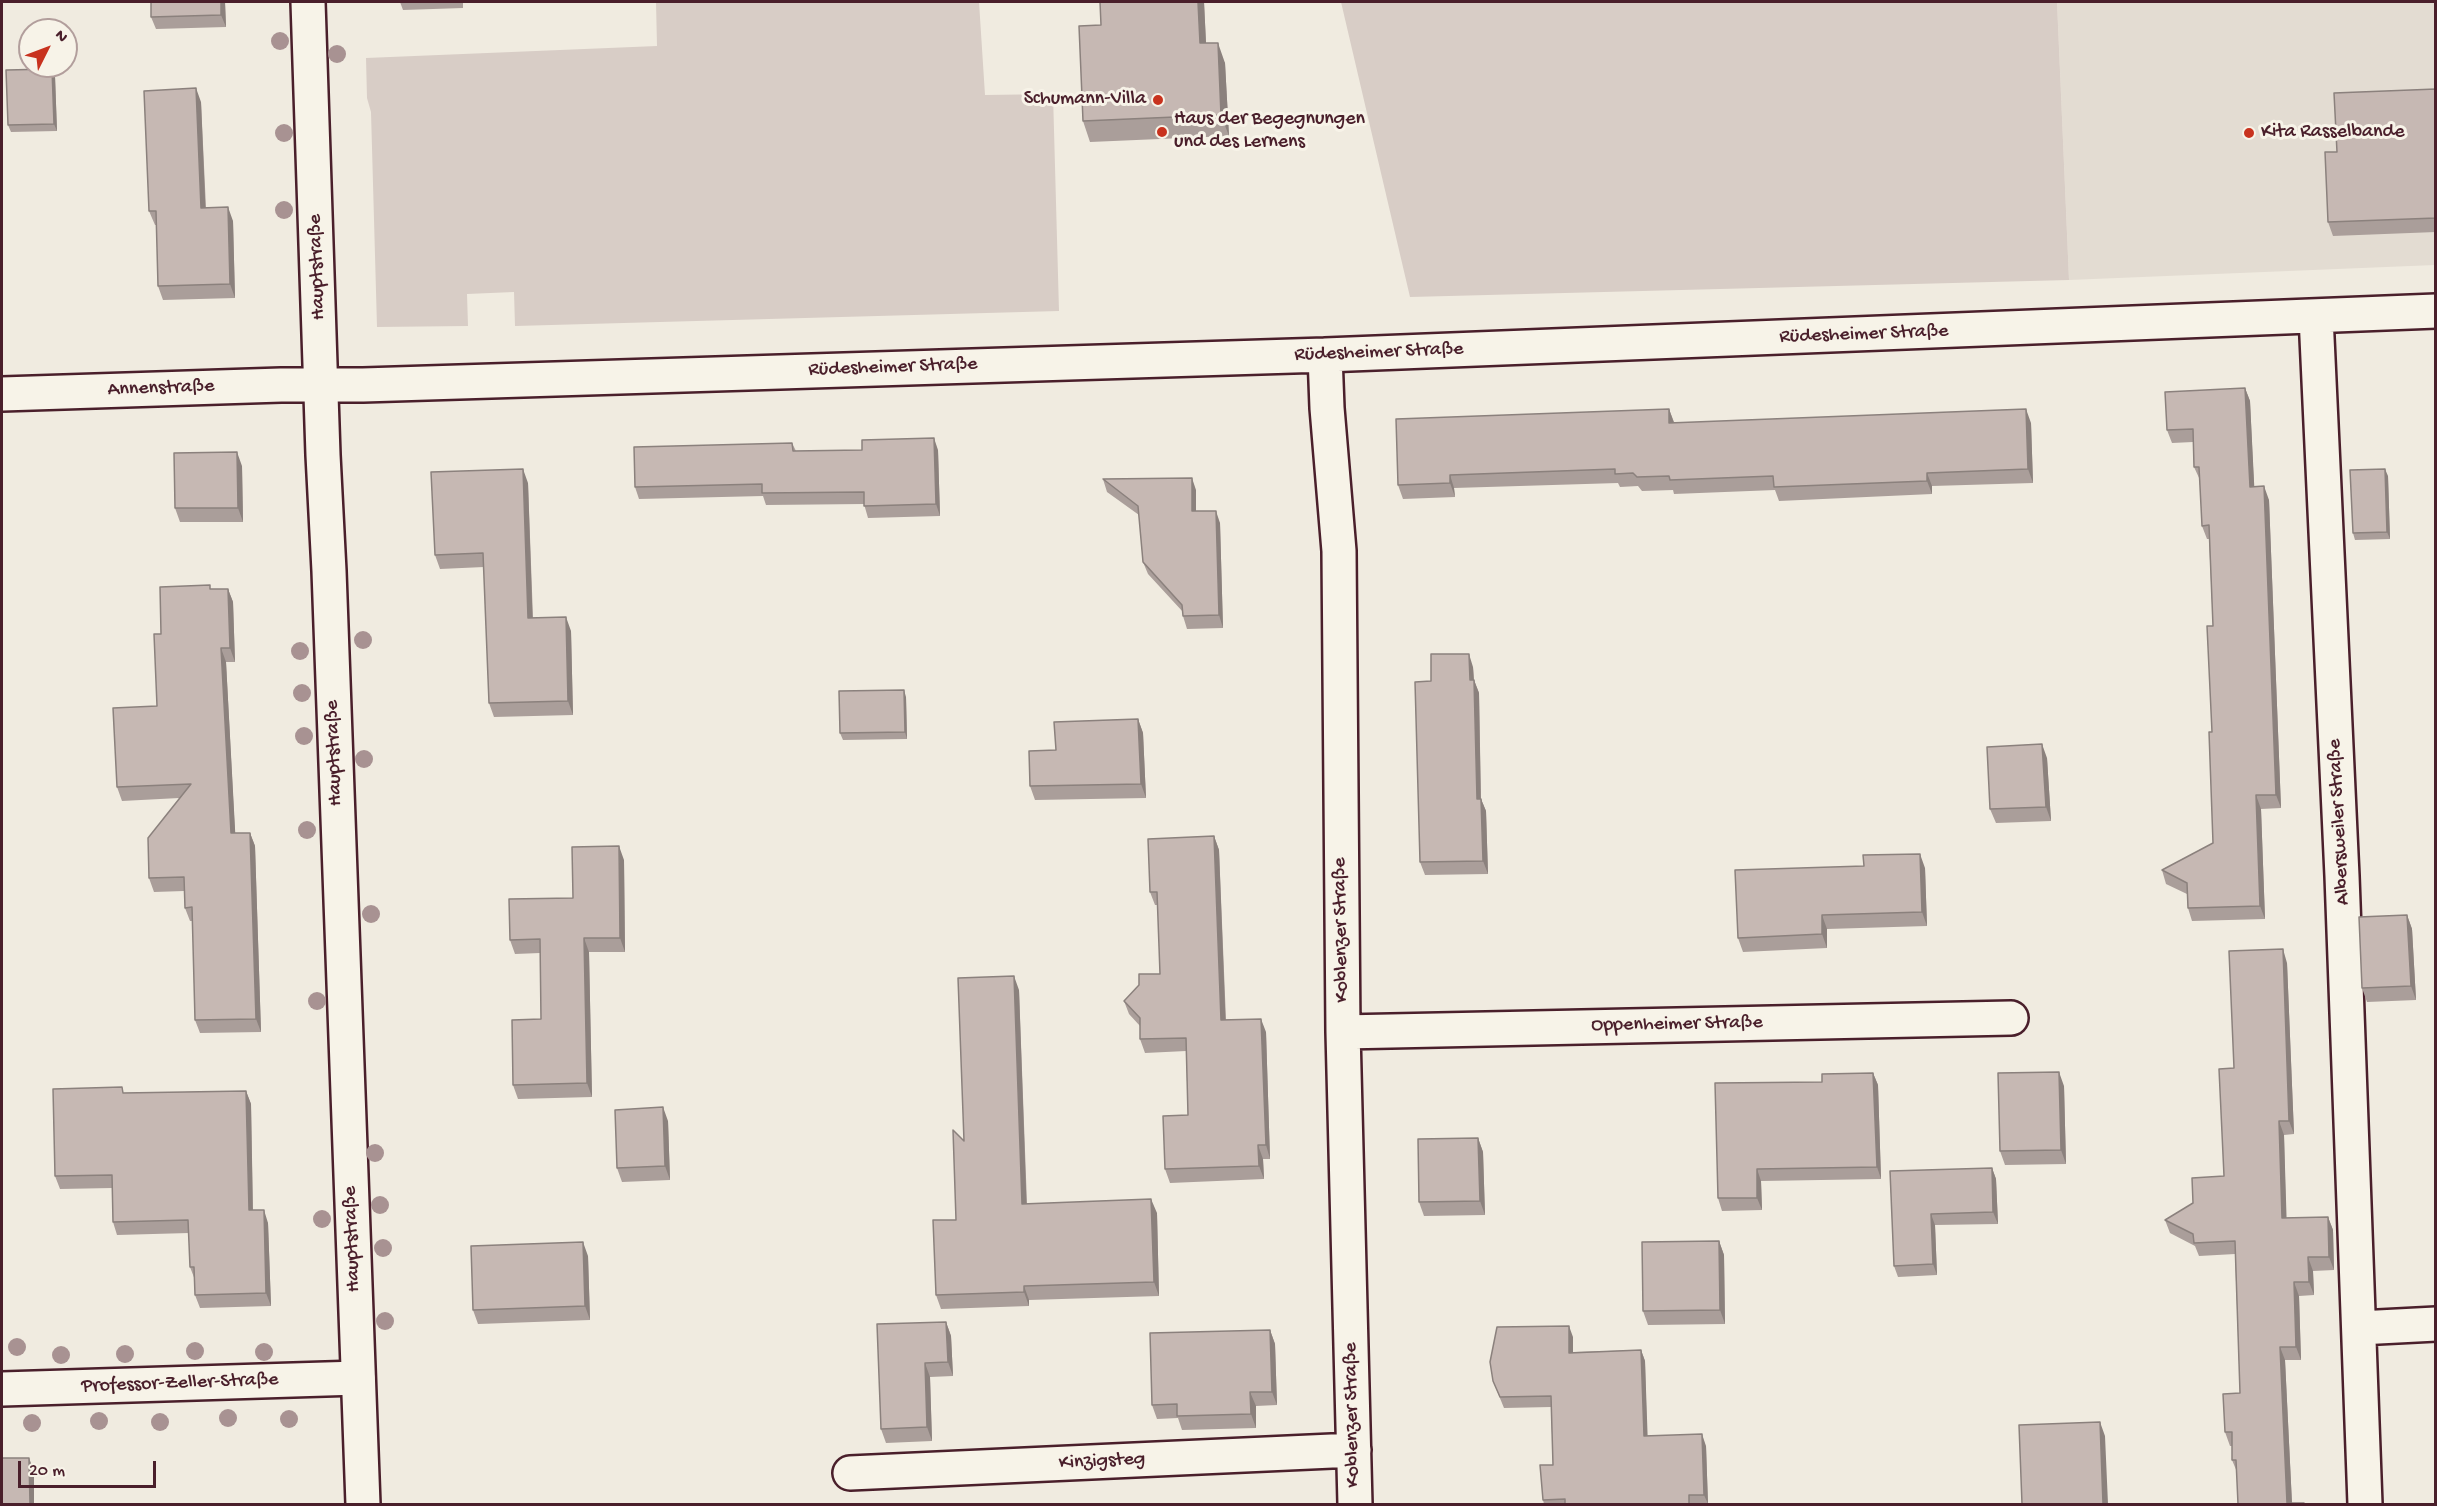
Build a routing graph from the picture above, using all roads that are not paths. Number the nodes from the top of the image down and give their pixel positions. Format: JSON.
{"nodes":[{"id":1,"x":308,"y":2,"type":"edge"},
{"id":2,"x":2436,"y":311,"type":"edge"},
{"id":3,"x":2316,"y":316,"type":"junction"},
{"id":4,"x":1325,"y":355,"type":"junction"},
{"id":5,"x":321,"y":386,"type":"junction"},
{"id":6,"x":2,"y":394,"type":"edge"},
{"id":7,"x":2012,"y":1018,"type":"dead end"},
{"id":8,"x":1343,"y":1032,"type":"junction"},
{"id":9,"x":2436,"y":1324,"type":"edge"},
{"id":10,"x":2359,"y":1328,"type":"junction"},
{"id":11,"x":358,"y":1378,"type":"junction"},
{"id":12,"x":2,"y":1389,"type":"edge"},
{"id":13,"x":1354,"y":1450,"type":"junction"},
{"id":14,"x":850,"y":1473,"type":"dead end"},
{"id":15,"x":363,"y":1504,"type":"edge"},
{"id":16,"x":1355,"y":1504,"type":"edge"},
{"id":17,"x":2366,"y":1504,"type":"edge"}],
"edges":[{"from":1,"to":5,"type":"street","name":"Hauptstraße"},
{"from":2,"to":3,"type":"street","name":"Rüdesheimer Straße"},
{"from":3,"to":4,"type":"street","name":"Rüdesheimer Straße"},
{"from":3,"to":10,"type":"street","name":"Albersweiler Straße"},
{"from":4,"to":5,"type":"street","name":"Rüdesheimer Straße"},
{"from":4,"to":8,"type":"street","name":"Koblenzer Straße"},
{"from":5,"to":6,"type":"street","name":"Annenstraße"},
{"from":5,"to":11,"type":"street","name":"Hauptstraße"},
{"from":7,"to":8,"type":"street","name":"Oppenheimer Straße"},
{"from":8,"to":13,"type":"street","name":"Koblenzer Straße"},
{"from":9,"to":10,"type":"street"},
{"from":10,"to":17,"type":"street","name":"Albersweiler Straße"},
{"from":11,"to":12,"type":"street","name":"Professor-Zeller-Straße"},
{"from":11,"to":15,"type":"street","name":"Hauptstraße"},
{"from":13,"to":14,"type":"street","name":"Kinzigsteg"},
{"from":13,"to":16,"type":"street","name":"Koblenzer Straße"}]}
